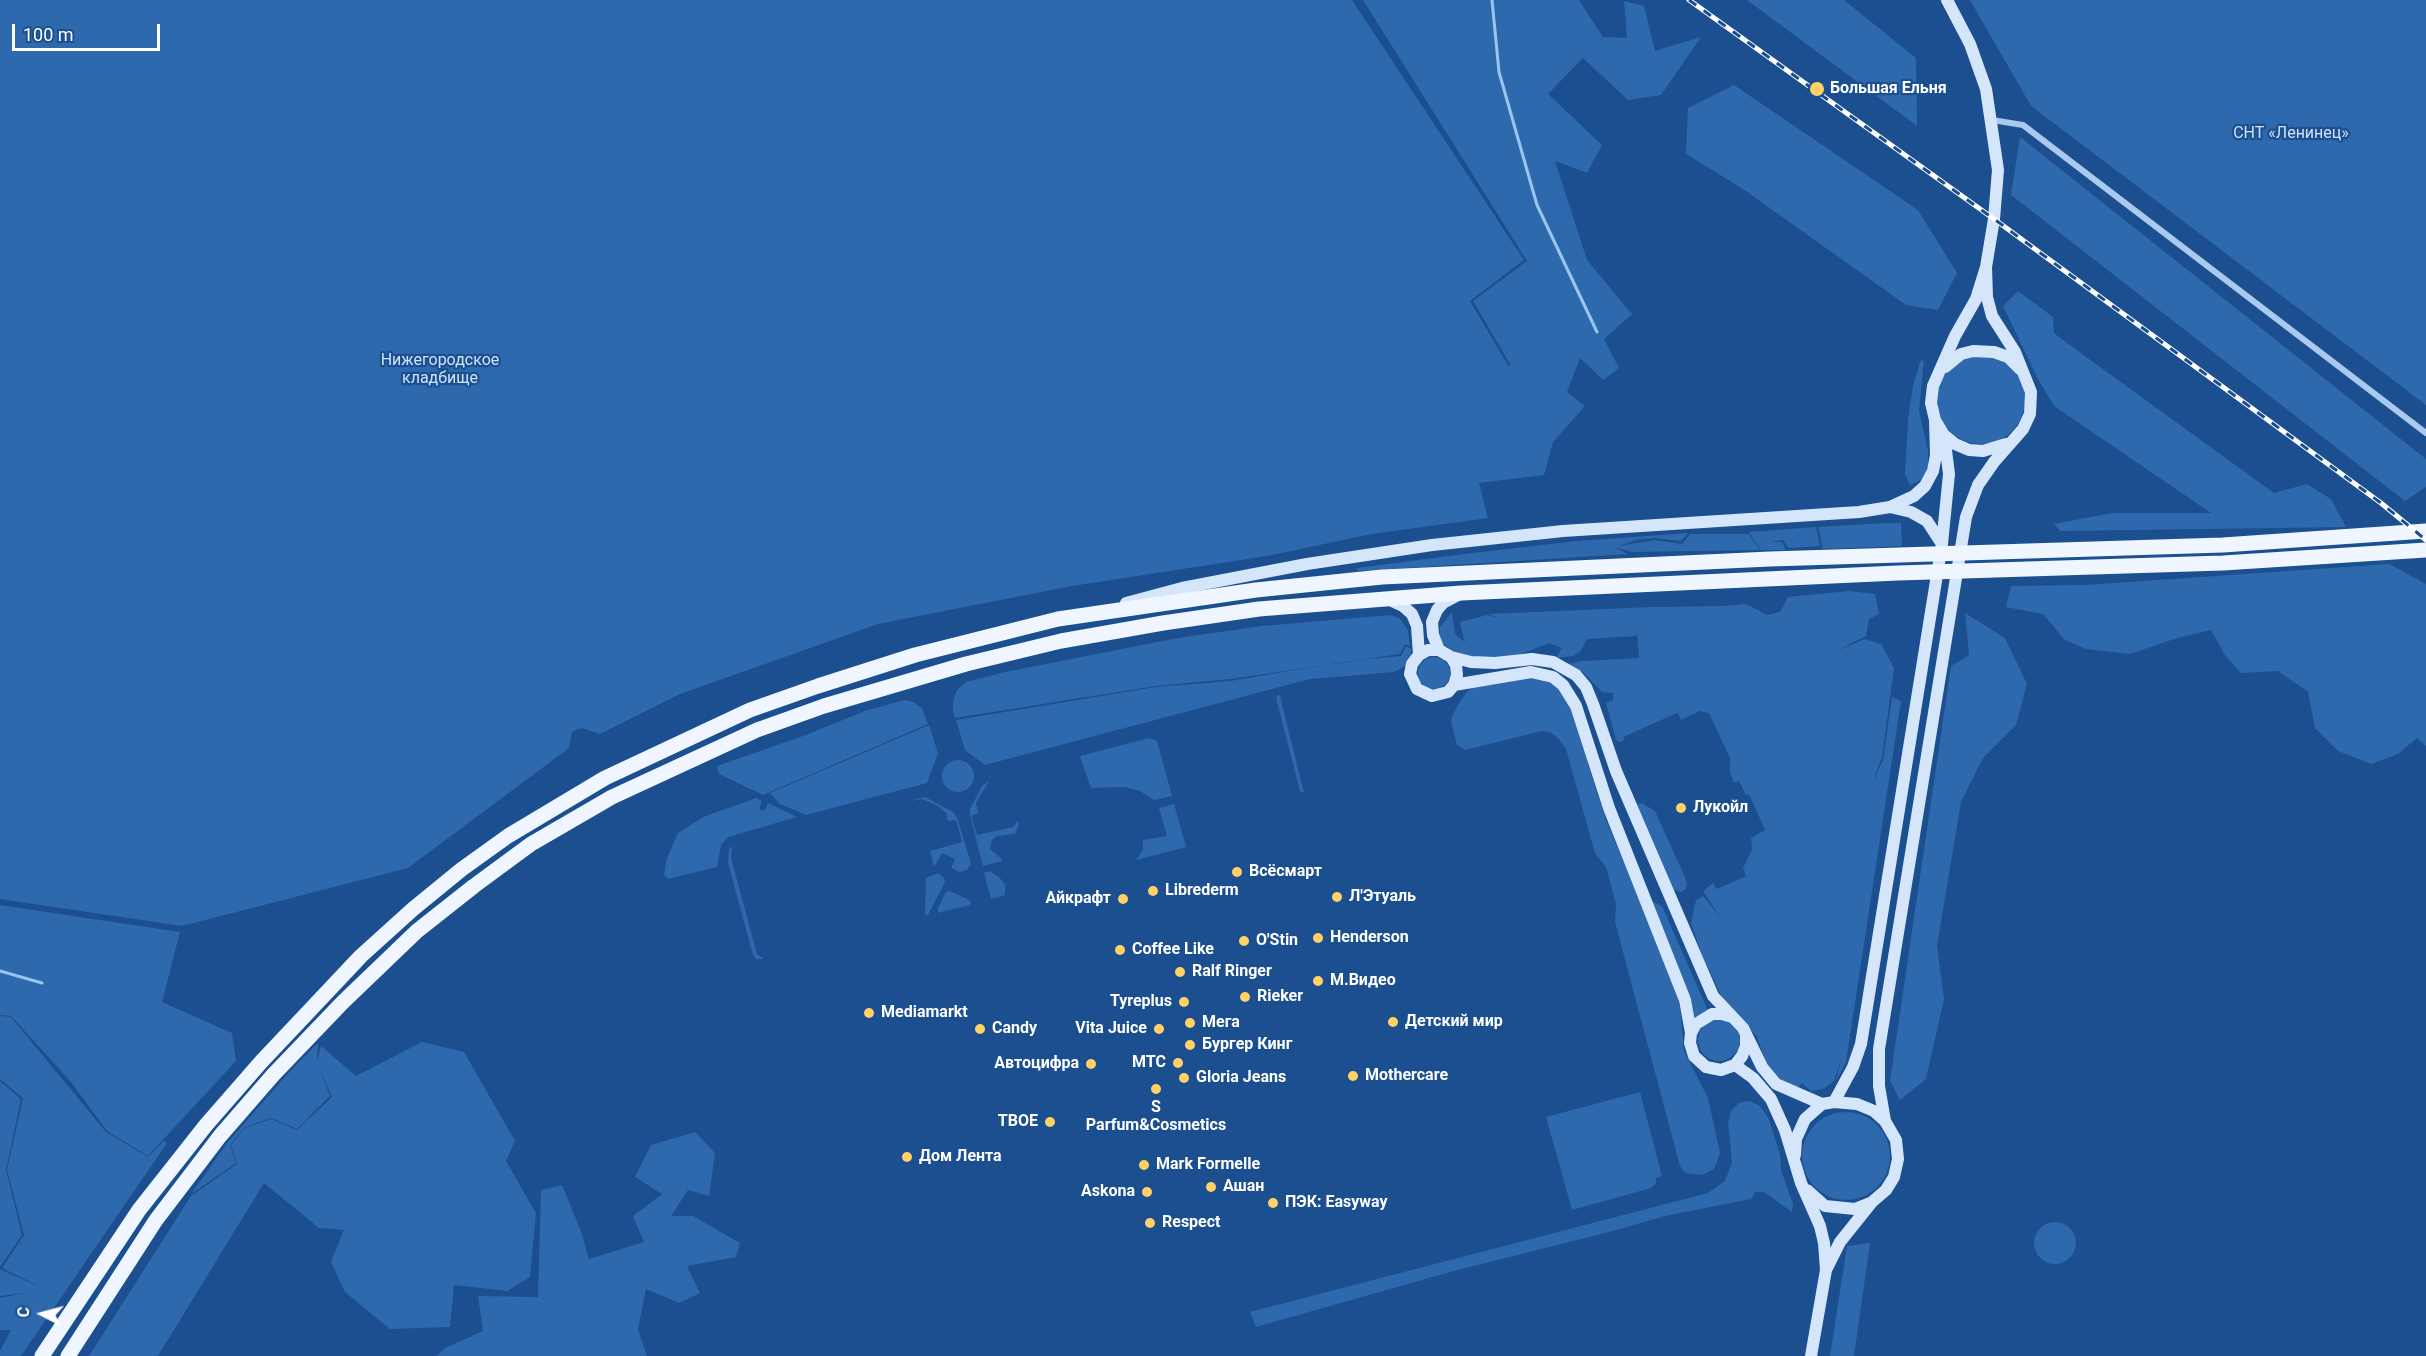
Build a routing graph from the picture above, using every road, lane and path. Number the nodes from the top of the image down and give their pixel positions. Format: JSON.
{"nodes":[{"id":1,"x":1947,"y":0,"type":"edge"},
{"id":2,"x":1992,"y":120,"type":"junction"},
{"id":3,"x":1986,"y":267,"type":"junction"},
{"id":4,"x":1939,"y":373,"type":"junction"},
{"id":5,"x":2024,"y":373,"type":"junction"},
{"id":6,"x":1935,"y":420,"type":"junction"},
{"id":7,"x":2426,"y":434,"type":"edge"},
{"id":8,"x":1944,"y":435,"type":"junction"},
{"id":9,"x":2010,"y":442,"type":"junction"},
{"id":10,"x":1890,"y":507,"type":"junction"},
{"id":11,"x":2426,"y":531,"type":"edge"},
{"id":12,"x":1942,"y":544,"type":"junction"},
{"id":13,"x":2426,"y":550,"type":"edge"},
{"id":14,"x":1461,"y":593,"type":"junction"},
{"id":15,"x":1384,"y":598,"type":"junction"},
{"id":16,"x":1084,"y":614,"type":"junction"},
{"id":17,"x":1445,"y":654,"type":"junction"},
{"id":18,"x":1419,"y":655,"type":"junction"},
{"id":19,"x":1454,"y":685,"type":"junction"},
{"id":20,"x":1732,"y":1017,"type":"junction"},
{"id":21,"x":1691,"y":1033,"type":"junction"},
{"id":22,"x":1746,"y":1035,"type":"junction"},
{"id":23,"x":1735,"y":1065,"type":"junction"},
{"id":24,"x":1828,"y":1103,"type":"junction"},
{"id":25,"x":1886,"y":1121,"type":"junction"},
{"id":26,"x":1795,"y":1165,"type":"junction"},
{"id":27,"x":1801,"y":1183,"type":"junction"},
{"id":28,"x":1872,"y":1202,"type":"junction"},
{"id":29,"x":1826,"y":1270,"type":"junction"},
{"id":30,"x":42,"y":1356,"type":"edge"},
{"id":31,"x":68,"y":1356,"type":"edge"},
{"id":32,"x":1811,"y":1356,"type":"edge"}],
"edges":[{"from":1,"to":2,"type":"main road"},
{"from":2,"to":3,"type":"main road"},
{"from":2,"to":7,"type":"street"},
{"from":3,"to":4,"type":"main road"},
{"from":3,"to":5,"type":"main road"},
{"from":4,"to":5,"type":"main road"},
{"from":4,"to":6,"type":"main road"},
{"from":5,"to":9,"type":"main road"},
{"from":6,"to":8,"type":"main road"},
{"from":6,"to":10,"type":"main road"},
{"from":8,"to":9,"type":"main road"},
{"from":8,"to":12,"type":"main road"},
{"from":9,"to":25,"type":"main road"},
{"from":10,"to":12,"type":"main road"},
{"from":10,"to":16,"type":"main road"},
{"from":11,"to":16,"type":"main road"},
{"from":12,"to":24,"type":"main road"},
{"from":13,"to":14,"type":"main road"},
{"from":14,"to":15,"type":"main road"},
{"from":14,"to":17,"type":"main road"},
{"from":15,"to":18,"type":"main road"},
{"from":15,"to":31,"type":"main road"},
{"from":16,"to":30,"type":"main road"},
{"from":17,"to":18,"type":"main road"},
{"from":17,"to":19,"type":"main road"},
{"from":17,"to":20,"type":"main road"},
{"from":18,"to":19,"type":"main road"},
{"from":19,"to":21,"type":"main road"},
{"from":20,"to":21,"type":"main road"},
{"from":20,"to":22,"type":"main road"},
{"from":21,"to":23,"type":"main road"},
{"from":22,"to":23,"type":"main road"},
{"from":22,"to":24,"type":"main road"},
{"from":23,"to":26,"type":"main road"},
{"from":24,"to":25,"type":"main road"},
{"from":24,"to":26,"type":"main road"},
{"from":25,"to":28,"type":"main road"},
{"from":26,"to":27,"type":"main road"},
{"from":27,"to":28,"type":"main road"},
{"from":27,"to":29,"type":"main road"},
{"from":28,"to":29,"type":"main road"},
{"from":29,"to":32,"type":"main road"}]}
